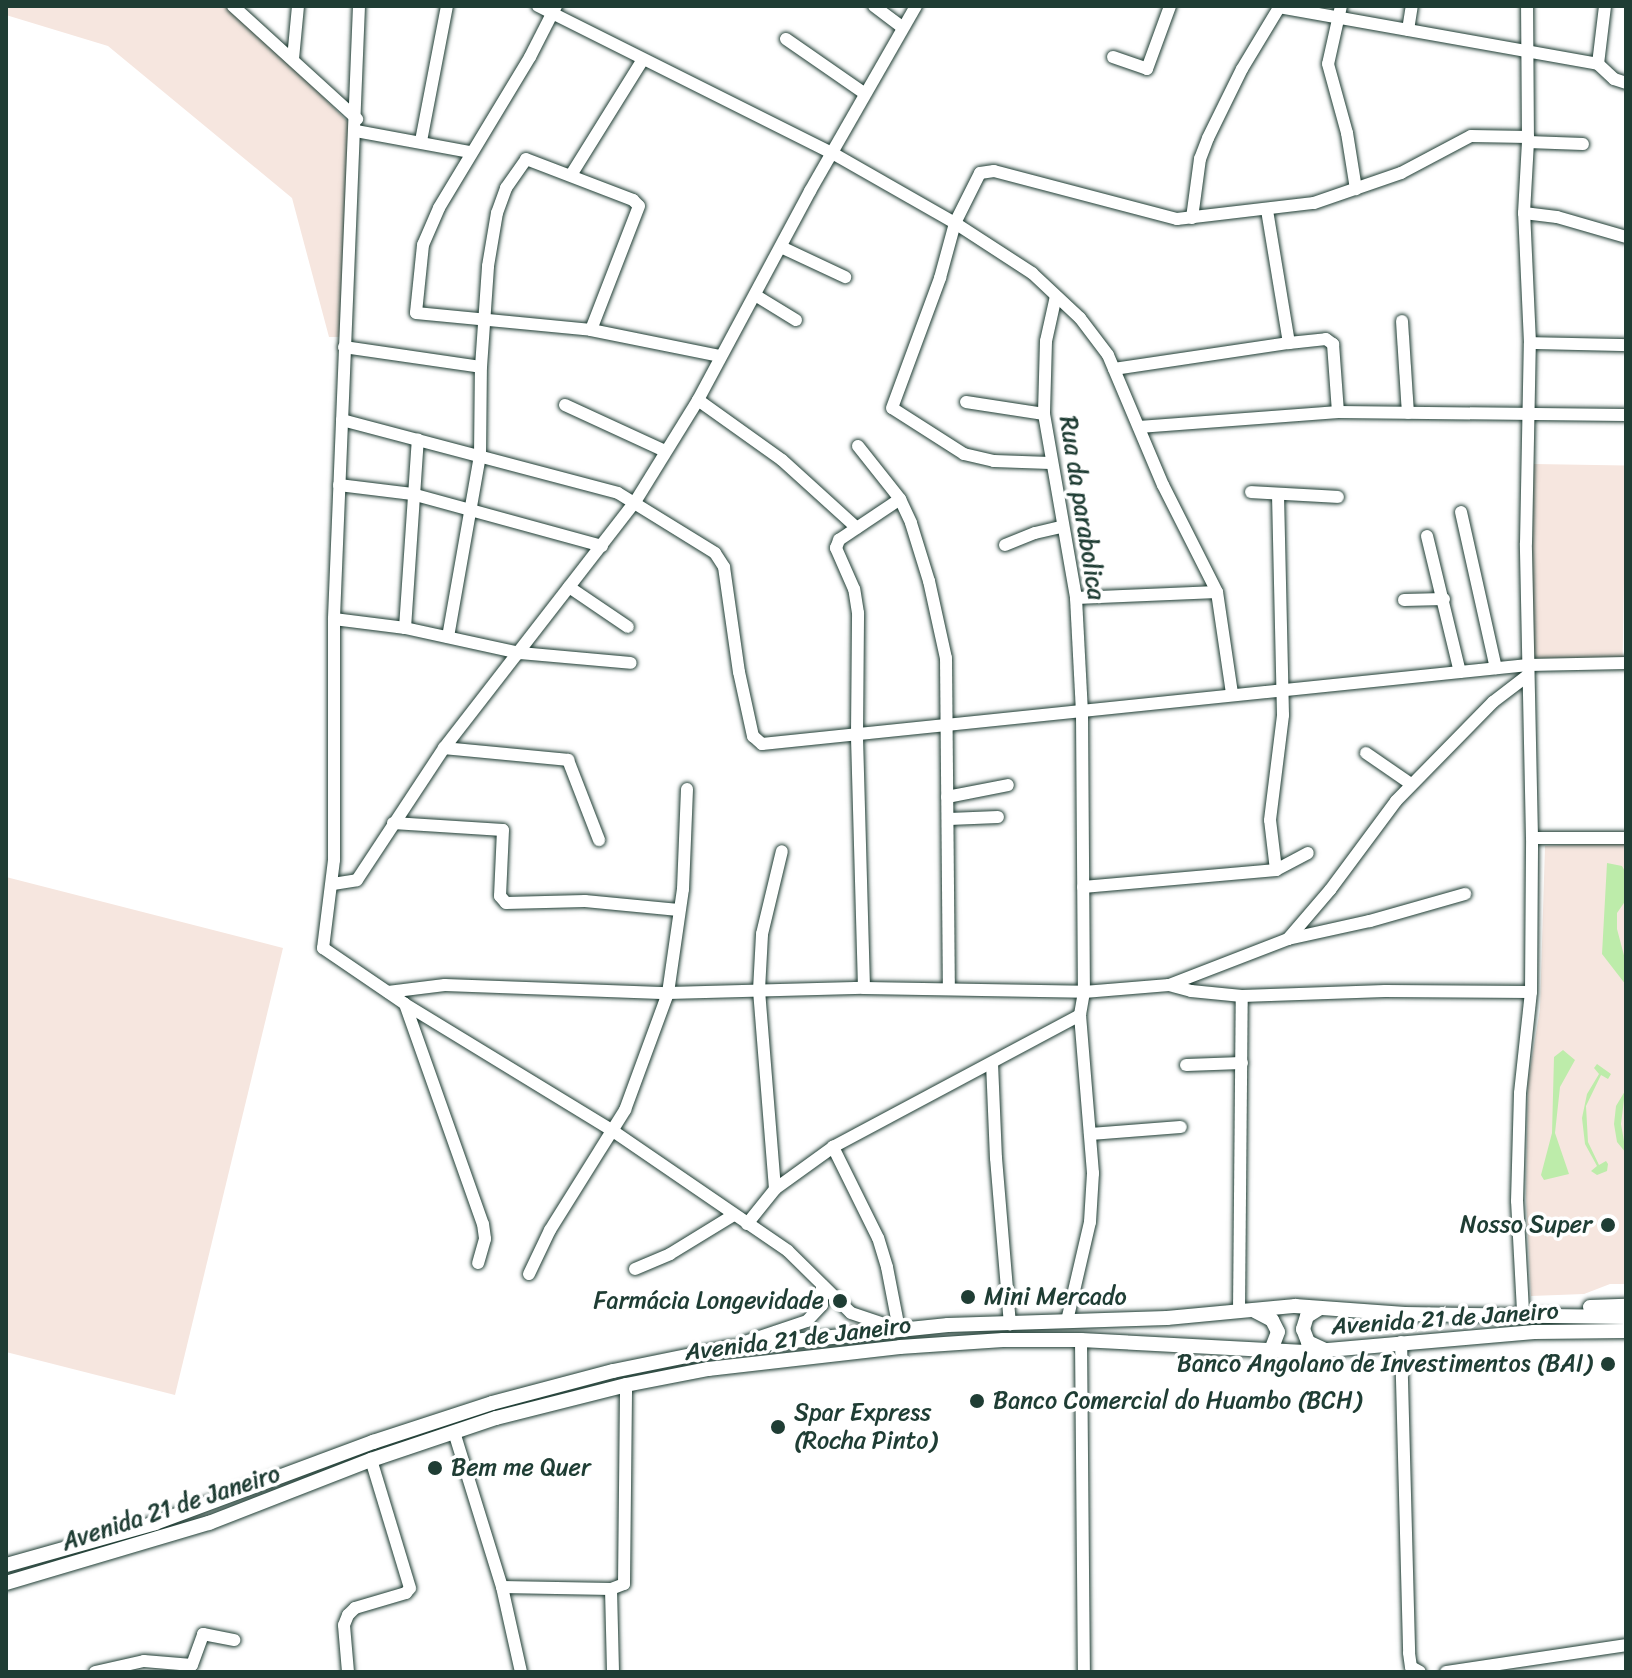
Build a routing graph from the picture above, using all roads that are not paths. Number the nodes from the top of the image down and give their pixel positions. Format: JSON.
{"nodes":[{"id":1,"x":298,"y":6,"type":"edge"},
{"id":2,"x":359,"y":6,"type":"edge"},
{"id":3,"x":447,"y":6,"type":"edge"},
{"id":4,"x":538,"y":6,"type":"edge"},
{"id":5,"x":874,"y":6,"type":"edge"},
{"id":6,"x":916,"y":6,"type":"edge"},
{"id":7,"x":1170,"y":6,"type":"edge"},
{"id":8,"x":1280,"y":6,"type":"edge"},
{"id":9,"x":1412,"y":6,"type":"edge"},
{"id":10,"x":1527,"y":6,"type":"edge"},
{"id":11,"x":1605,"y":6,"type":"edge"},
{"id":12,"x":238,"y":8,"type":"edge"},
{"id":13,"x":555,"y":9,"type":"edge"},
{"id":14,"x":1339,"y":12,"type":"edge"},
{"id":15,"x":903,"y":28,"type":"junction"},
{"id":16,"x":1408,"y":30,"type":"junction"},
{"id":17,"x":786,"y":39,"type":"dead end"},
{"id":18,"x":1529,"y":50,"type":"junction"},
{"id":19,"x":1113,"y":57,"type":"dead end"},
{"id":20,"x":293,"y":59,"type":"junction"},
{"id":21,"x":642,"y":61,"type":"junction"},
{"id":22,"x":1598,"y":64,"type":"junction"},
{"id":23,"x":1626,"y":83,"type":"edge"},
{"id":24,"x":864,"y":93,"type":"junction"},
{"id":25,"x":356,"y":125,"type":"junction"},
{"id":26,"x":1528,"y":139,"type":"junction"},
{"id":27,"x":421,"y":141,"type":"junction"},
{"id":28,"x":1583,"y":144,"type":"dead end"},
{"id":29,"x":469,"y":152,"type":"junction"},
{"id":30,"x":834,"y":154,"type":"junction"},
{"id":31,"x":571,"y":175,"type":"junction"},
{"id":32,"x":1356,"y":189,"type":"junction"},
{"id":33,"x":1267,"y":210,"type":"junction"},
{"id":34,"x":1524,"y":213,"type":"junction"},
{"id":35,"x":1192,"y":218,"type":"junction"},
{"id":36,"x":955,"y":223,"type":"junction"},
{"id":37,"x":1626,"y":237,"type":"edge"},
{"id":38,"x":781,"y":247,"type":"junction"},
{"id":39,"x":845,"y":277,"type":"dead end"},
{"id":40,"x":755,"y":295,"type":"junction"},
{"id":41,"x":1056,"y":296,"type":"junction"},
{"id":42,"x":483,"y":319,"type":"junction"},
{"id":43,"x":796,"y":320,"type":"dead end"},
{"id":44,"x":1402,"y":321,"type":"dead end"},
{"id":45,"x":591,"y":330,"type":"junction"},
{"id":46,"x":1289,"y":343,"type":"junction"},
{"id":47,"x":1530,"y":343,"type":"junction"},
{"id":48,"x":1626,"y":345,"type":"edge"},
{"id":49,"x":344,"y":347,"type":"junction"},
{"id":50,"x":720,"y":356,"type":"junction"},
{"id":51,"x":481,"y":367,"type":"junction"},
{"id":52,"x":1114,"y":369,"type":"junction"},
{"id":53,"x":698,"y":400,"type":"junction"},
{"id":54,"x":966,"y":402,"type":"dead end"},
{"id":55,"x":565,"y":405,"type":"dead end"},
{"id":56,"x":1338,"y":412,"type":"junction"},
{"id":57,"x":1408,"y":413,"type":"junction"},
{"id":58,"x":1529,"y":413,"type":"junction"},
{"id":59,"x":1044,"y":414,"type":"junction"},
{"id":60,"x":1626,"y":415,"type":"edge"},
{"id":61,"x":342,"y":420,"type":"junction"},
{"id":62,"x":1139,"y":427,"type":"junction"},
{"id":63,"x":418,"y":439,"type":"junction"},
{"id":64,"x":858,"y":446,"type":"dead end"},
{"id":65,"x":665,"y":451,"type":"junction"},
{"id":66,"x":480,"y":456,"type":"junction"},
{"id":67,"x":1050,"y":463,"type":"junction"},
{"id":68,"x":339,"y":485,"type":"junction"},
{"id":69,"x":1251,"y":492,"type":"dead end"},
{"id":70,"x":412,"y":494,"type":"junction"},
{"id":71,"x":1278,"y":494,"type":"junction"},
{"id":72,"x":1338,"y":497,"type":"dead end"},
{"id":73,"x":900,"y":499,"type":"junction"},
{"id":74,"x":635,"y":502,"type":"junction"},
{"id":75,"x":470,"y":508,"type":"junction"},
{"id":76,"x":1461,"y":512,"type":"dead end"},
{"id":77,"x":1062,"y":527,"type":"junction"},
{"id":78,"x":857,"y":528,"type":"junction"},
{"id":79,"x":1427,"y":536,"type":"dead end"},
{"id":80,"x":1005,"y":545,"type":"dead end"},
{"id":81,"x":602,"y":546,"type":"junction"},
{"id":82,"x":569,"y":587,"type":"junction"},
{"id":83,"x":1217,"y":592,"type":"junction"},
{"id":84,"x":1076,"y":598,"type":"junction"},
{"id":85,"x":1444,"y":599,"type":"junction"},
{"id":86,"x":1404,"y":600,"type":"dead end"},
{"id":87,"x":334,"y":619,"type":"junction"},
{"id":88,"x":628,"y":627,"type":"dead end"},
{"id":89,"x":405,"y":628,"type":"junction"},
{"id":90,"x":448,"y":637,"type":"junction"},
{"id":91,"x":520,"y":653,"type":"junction"},
{"id":92,"x":631,"y":663,"type":"dead end"},
{"id":93,"x":1626,"y":663,"type":"edge"},
{"id":94,"x":1496,"y":668,"type":"junction"},
{"id":95,"x":1528,"y":670,"type":"junction"},
{"id":96,"x":1460,"y":672,"type":"junction"},
{"id":97,"x":1282,"y":692,"type":"junction"},
{"id":98,"x":1232,"y":694,"type":"junction"},
{"id":99,"x":1082,"y":714,"type":"junction"},
{"id":100,"x":946,"y":726,"type":"junction"},
{"id":101,"x":857,"y":734,"type":"junction"},
{"id":102,"x":444,"y":748,"type":"junction"},
{"id":103,"x":1366,"y":753,"type":"dead end"},
{"id":104,"x":1411,"y":784,"type":"junction"},
{"id":105,"x":1008,"y":785,"type":"dead end"},
{"id":106,"x":687,"y":789,"type":"dead end"},
{"id":107,"x":947,"y":797,"type":"junction"},
{"id":108,"x":998,"y":817,"type":"dead end"},
{"id":109,"x":949,"y":819,"type":"junction"},
{"id":110,"x":393,"y":823,"type":"junction"},
{"id":111,"x":1532,"y":838,"type":"junction"},
{"id":112,"x":1626,"y":838,"type":"edge"},
{"id":113,"x":599,"y":840,"type":"dead end"},
{"id":114,"x":782,"y":851,"type":"dead end"},
{"id":115,"x":1308,"y":853,"type":"dead end"},
{"id":116,"x":1276,"y":870,"type":"junction"},
{"id":117,"x":333,"y":884,"type":"junction"},
{"id":118,"x":1083,"y":887,"type":"junction"},
{"id":119,"x":1465,"y":894,"type":"dead end"},
{"id":120,"x":679,"y":910,"type":"junction"},
{"id":121,"x":1288,"y":939,"type":"junction"},
{"id":122,"x":1169,"y":985,"type":"junction"},
{"id":123,"x":864,"y":988,"type":"junction"},
{"id":124,"x":949,"y":989,"type":"junction"},
{"id":125,"x":759,"y":990,"type":"junction"},
{"id":126,"x":388,"y":992,"type":"junction"},
{"id":127,"x":1084,"y":992,"type":"junction"},
{"id":128,"x":1531,"y":992,"type":"junction"},
{"id":129,"x":668,"y":993,"type":"junction"},
{"id":130,"x":1242,"y":996,"type":"junction"},
{"id":131,"x":405,"y":1004,"type":"junction"},
{"id":132,"x":1080,"y":1015,"type":"junction"},
{"id":133,"x":992,"y":1063,"type":"junction"},
{"id":134,"x":1242,"y":1063,"type":"junction"},
{"id":135,"x":1186,"y":1065,"type":"dead end"},
{"id":136,"x":1181,"y":1127,"type":"dead end"},
{"id":137,"x":613,"y":1131,"type":"junction"},
{"id":138,"x":1090,"y":1134,"type":"junction"},
{"id":139,"x":833,"y":1147,"type":"junction"},
{"id":140,"x":775,"y":1189,"type":"junction"},
{"id":141,"x":732,"y":1216,"type":"junction"},
{"id":142,"x":747,"y":1224,"type":"junction"},
{"id":143,"x":478,"y":1263,"type":"dead end"},
{"id":144,"x":635,"y":1269,"type":"dead end"},
{"id":145,"x":529,"y":1274,"type":"dead end"},
{"id":146,"x":822,"y":1285,"type":"junction"},
{"id":147,"x":1324,"y":1306,"type":"junction"},
{"id":148,"x":1626,"y":1306,"type":"edge"},
{"id":149,"x":1245,"y":1310,"type":"junction"},
{"id":150,"x":1523,"y":1311,"type":"junction"},
{"id":151,"x":1479,"y":1316,"type":"junction"},
{"id":152,"x":1626,"y":1317,"type":"edge"},
{"id":153,"x":1067,"y":1321,"type":"junction"},
{"id":154,"x":1010,"y":1324,"type":"junction"},
{"id":155,"x":899,"y":1329,"type":"junction"},
{"id":156,"x":1626,"y":1331,"type":"edge"},
{"id":157,"x":1081,"y":1340,"type":"junction"},
{"id":158,"x":1401,"y":1342,"type":"junction"},
{"id":159,"x":726,"y":1348,"type":"junction"},
{"id":160,"x":1327,"y":1350,"type":"junction"},
{"id":161,"x":1270,"y":1353,"type":"junction"},
{"id":162,"x":626,"y":1385,"type":"junction"},
{"id":163,"x":454,"y":1432,"type":"junction"},
{"id":164,"x":371,"y":1460,"type":"junction"},
{"id":165,"x":6,"y":1565,"type":"edge"},
{"id":166,"x":6,"y":1583,"type":"edge"},
{"id":167,"x":502,"y":1587,"type":"junction"},
{"id":168,"x":611,"y":1589,"type":"junction"},
{"id":169,"x":234,"y":1640,"type":"dead end"},
{"id":170,"x":1626,"y":1645,"type":"edge"},
{"id":171,"x":113,"y":1669,"type":"edge"},
{"id":172,"x":95,"y":1672,"type":"edge"},
{"id":173,"x":348,"y":1672,"type":"edge"},
{"id":174,"x":521,"y":1672,"type":"edge"},
{"id":175,"x":613,"y":1672,"type":"edge"},
{"id":176,"x":1084,"y":1672,"type":"edge"},
{"id":177,"x":1420,"y":1672,"type":"edge"},
{"id":178,"x":1446,"y":1672,"type":"edge"}],
"edges":[{"from":1,"to":20,"type":"street"},
{"from":2,"to":25,"type":"street"},
{"from":3,"to":27,"type":"street"},
{"from":4,"to":13,"type":"street"},
{"from":5,"to":15,"type":"street"},
{"from":6,"to":15,"type":"street"},
{"from":7,"to":19,"type":"street"},
{"from":8,"to":14,"type":"street"},
{"from":8,"to":35,"type":"street"},
{"from":9,"to":16,"type":"street"},
{"from":10,"to":18,"type":"street"},
{"from":11,"to":22,"type":"street"},
{"from":12,"to":20,"type":"street"},
{"from":13,"to":21,"type":"street"},
{"from":13,"to":29,"type":"street"},
{"from":14,"to":16,"type":"street"},
{"from":14,"to":32,"type":"street"},
{"from":15,"to":24,"type":"street"},
{"from":16,"to":18,"type":"street"},
{"from":17,"to":24,"type":"street"},
{"from":18,"to":22,"type":"street"},
{"from":18,"to":26,"type":"street"},
{"from":20,"to":25,"type":"street"},
{"from":21,"to":30,"type":"street"},
{"from":21,"to":31,"type":"street"},
{"from":22,"to":23,"type":"street"},
{"from":24,"to":30,"type":"street"},
{"from":25,"to":27,"type":"street"},
{"from":25,"to":49,"type":"street"},
{"from":26,"to":28,"type":"street"},
{"from":26,"to":32,"type":"street"},
{"from":26,"to":34,"type":"street"},
{"from":27,"to":29,"type":"street"},
{"from":29,"to":42,"type":"street"},
{"from":30,"to":36,"type":"street"},
{"from":30,"to":38,"type":"street"},
{"from":31,"to":42,"type":"street"},
{"from":31,"to":45,"type":"street"},
{"from":32,"to":33,"type":"street"},
{"from":33,"to":35,"type":"street"},
{"from":33,"to":46,"type":"street"},
{"from":34,"to":37,"type":"street"},
{"from":34,"to":47,"type":"street"},
{"from":35,"to":36,"type":"street"},
{"from":36,"to":41,"type":"street"},
{"from":36,"to":67,"type":"street"},
{"from":38,"to":39,"type":"street"},
{"from":38,"to":40,"type":"street"},
{"from":40,"to":43,"type":"street"},
{"from":40,"to":50,"type":"street"},
{"from":41,"to":52,"type":"street"},
{"from":41,"to":59,"type":"street","name":"Rua da parabolica"},
{"from":42,"to":45,"type":"street"},
{"from":42,"to":51,"type":"street"},
{"from":44,"to":57,"type":"street"},
{"from":45,"to":50,"type":"street"},
{"from":46,"to":52,"type":"street"},
{"from":46,"to":56,"type":"street"},
{"from":47,"to":48,"type":"street"},
{"from":47,"to":58,"type":"street"},
{"from":49,"to":51,"type":"street"},
{"from":49,"to":61,"type":"street"},
{"from":50,"to":53,"type":"street"},
{"from":51,"to":66,"type":"street"},
{"from":52,"to":62,"type":"street"},
{"from":53,"to":65,"type":"street"},
{"from":53,"to":78,"type":"street"},
{"from":54,"to":59,"type":"street"},
{"from":55,"to":65,"type":"street"},
{"from":56,"to":57,"type":"street"},
{"from":56,"to":62,"type":"street"},
{"from":57,"to":58,"type":"street"},
{"from":58,"to":60,"type":"street"},
{"from":58,"to":95,"type":"street"},
{"from":59,"to":67,"type":"street","name":"Rua da parabolica"},
{"from":61,"to":63,"type":"street"},
{"from":61,"to":68,"type":"street"},
{"from":62,"to":83,"type":"street"},
{"from":63,"to":66,"type":"street"},
{"from":63,"to":70,"type":"street"},
{"from":64,"to":73,"type":"street"},
{"from":65,"to":74,"type":"street"},
{"from":66,"to":74,"type":"street"},
{"from":66,"to":75,"type":"street"},
{"from":67,"to":77,"type":"street","name":"Rua da parabolica"},
{"from":68,"to":70,"type":"street"},
{"from":68,"to":87,"type":"street"},
{"from":69,"to":71,"type":"street"},
{"from":70,"to":75,"type":"street"},
{"from":70,"to":89,"type":"street"},
{"from":71,"to":72,"type":"street"},
{"from":71,"to":97,"type":"street"},
{"from":73,"to":78,"type":"street"},
{"from":73,"to":100,"type":"street"},
{"from":74,"to":81,"type":"street"},
{"from":74,"to":101,"type":"street"},
{"from":75,"to":81,"type":"street"},
{"from":75,"to":90,"type":"street"},
{"from":76,"to":94,"type":"street"},
{"from":77,"to":80,"type":"street"},
{"from":77,"to":84,"type":"street","name":"Rua da parabolica"},
{"from":78,"to":101,"type":"street"},
{"from":79,"to":85,"type":"street"},
{"from":81,"to":82,"type":"street"},
{"from":82,"to":88,"type":"street"},
{"from":82,"to":91,"type":"street"},
{"from":83,"to":84,"type":"street"},
{"from":83,"to":98,"type":"street"},
{"from":84,"to":99,"type":"street","name":"Rua da parabolica"},
{"from":85,"to":86,"type":"street"},
{"from":85,"to":96,"type":"street"},
{"from":87,"to":89,"type":"street"},
{"from":87,"to":117,"type":"street"},
{"from":89,"to":90,"type":"street"},
{"from":90,"to":91,"type":"street"},
{"from":91,"to":92,"type":"street"},
{"from":91,"to":102,"type":"street"},
{"from":93,"to":95,"type":"street"},
{"from":94,"to":95,"type":"street"},
{"from":94,"to":96,"type":"street"},
{"from":95,"to":104,"type":"street"},
{"from":95,"to":111,"type":"street"},
{"from":96,"to":97,"type":"street"},
{"from":97,"to":98,"type":"street"},
{"from":97,"to":116,"type":"street"},
{"from":98,"to":99,"type":"street"},
{"from":99,"to":100,"type":"street"},
{"from":99,"to":118,"type":"street","name":"Rua da parabolica"},
{"from":100,"to":101,"type":"street"},
{"from":100,"to":107,"type":"street"},
{"from":101,"to":123,"type":"street"},
{"from":102,"to":110,"type":"street"},
{"from":102,"to":113,"type":"street"},
{"from":103,"to":104,"type":"street"},
{"from":104,"to":121,"type":"street"},
{"from":105,"to":107,"type":"street"},
{"from":106,"to":120,"type":"street"},
{"from":107,"to":109,"type":"street"},
{"from":108,"to":109,"type":"street"},
{"from":109,"to":124,"type":"street"},
{"from":110,"to":117,"type":"street"},
{"from":110,"to":120,"type":"street"},
{"from":111,"to":112,"type":"street"},
{"from":111,"to":128,"type":"street"},
{"from":114,"to":125,"type":"street"},
{"from":115,"to":116,"type":"street"},
{"from":116,"to":118,"type":"street"},
{"from":117,"to":126,"type":"street"},
{"from":118,"to":127,"type":"street","name":"Rua da parabolica"},
{"from":119,"to":121,"type":"street"},
{"from":120,"to":129,"type":"street"},
{"from":121,"to":122,"type":"street"},
{"from":122,"to":127,"type":"street"},
{"from":122,"to":130,"type":"street"},
{"from":123,"to":124,"type":"street"},
{"from":123,"to":125,"type":"street"},
{"from":124,"to":127,"type":"street"},
{"from":125,"to":129,"type":"street"},
{"from":125,"to":140,"type":"street"},
{"from":126,"to":129,"type":"street"},
{"from":126,"to":131,"type":"street"},
{"from":127,"to":132,"type":"street","name":"Rua da parabolica"},
{"from":128,"to":130,"type":"street"},
{"from":128,"to":150,"type":"street"},
{"from":129,"to":137,"type":"street"},
{"from":130,"to":134,"type":"street"},
{"from":131,"to":137,"type":"street"},
{"from":131,"to":143,"type":"street"},
{"from":132,"to":133,"type":"street"},
{"from":132,"to":138,"type":"street","name":"Rua da parabolica"},
{"from":133,"to":139,"type":"street"},
{"from":133,"to":154,"type":"street"},
{"from":134,"to":135,"type":"street"},
{"from":134,"to":149,"type":"street"},
{"from":136,"to":138,"type":"street"},
{"from":137,"to":141,"type":"street"},
{"from":137,"to":145,"type":"street"},
{"from":138,"to":153,"type":"street","name":"Rua da parabolica"},
{"from":139,"to":140,"type":"street"},
{"from":139,"to":155,"type":"street"},
{"from":140,"to":142,"type":"street"},
{"from":141,"to":142,"type":"street"},
{"from":141,"to":144,"type":"street"},
{"from":142,"to":146,"type":"street"},
{"from":146,"to":155,"type":"street"},
{"from":146,"to":159,"type":"street"},
{"from":147,"to":149,"type":"main road","name":"Avenida 21 de Janeiro"},
{"from":147,"to":151,"type":"main road","name":"Avenida 21 de Janeiro"},
{"from":147,"to":160,"type":"main road"},
{"from":148,"to":150,"type":"main road"},
{"from":149,"to":153,"type":"main road","name":"Avenida 21 de Janeiro"},
{"from":149,"to":161,"type":"main road"},
{"from":150,"to":151,"type":"main road"},
{"from":151,"to":152,"type":"main road","name":"Avenida 21 de Janeiro"},
{"from":153,"to":154,"type":"main road","name":"Avenida 21 de Janeiro"},
{"from":154,"to":155,"type":"main road","name":"Avenida 21 de Janeiro"},
{"from":155,"to":159,"type":"main road","name":"Avenida 21 de Janeiro"},
{"from":156,"to":158,"type":"main road","name":"Avenida 21 de Janeiro"},
{"from":157,"to":161,"type":"main road","name":"Avenida 21 de Janeiro"},
{"from":157,"to":162,"type":"main road","name":"Avenida 21 de Janeiro"},
{"from":157,"to":176,"type":"street"},
{"from":158,"to":160,"type":"main road","name":"Avenida 21 de Janeiro"},
{"from":158,"to":177,"type":"street"},
{"from":159,"to":165,"type":"main road","name":"Avenida 21 de Janeiro"},
{"from":160,"to":161,"type":"main road","name":"Avenida 21 de Janeiro"},
{"from":162,"to":163,"type":"main road","name":"Avenida 21 de Janeiro"},
{"from":162,"to":168,"type":"street"},
{"from":163,"to":164,"type":"main road","name":"Avenida 21 de Janeiro"},
{"from":163,"to":167,"type":"street"},
{"from":164,"to":166,"type":"main road","name":"Avenida 21 de Janeiro"},
{"from":164,"to":173,"type":"street"},
{"from":167,"to":168,"type":"street"},
{"from":167,"to":174,"type":"street"},
{"from":168,"to":175,"type":"street"},
{"from":169,"to":171,"type":"street"},
{"from":170,"to":178,"type":"street"},
{"from":171,"to":172,"type":"street"}]}
